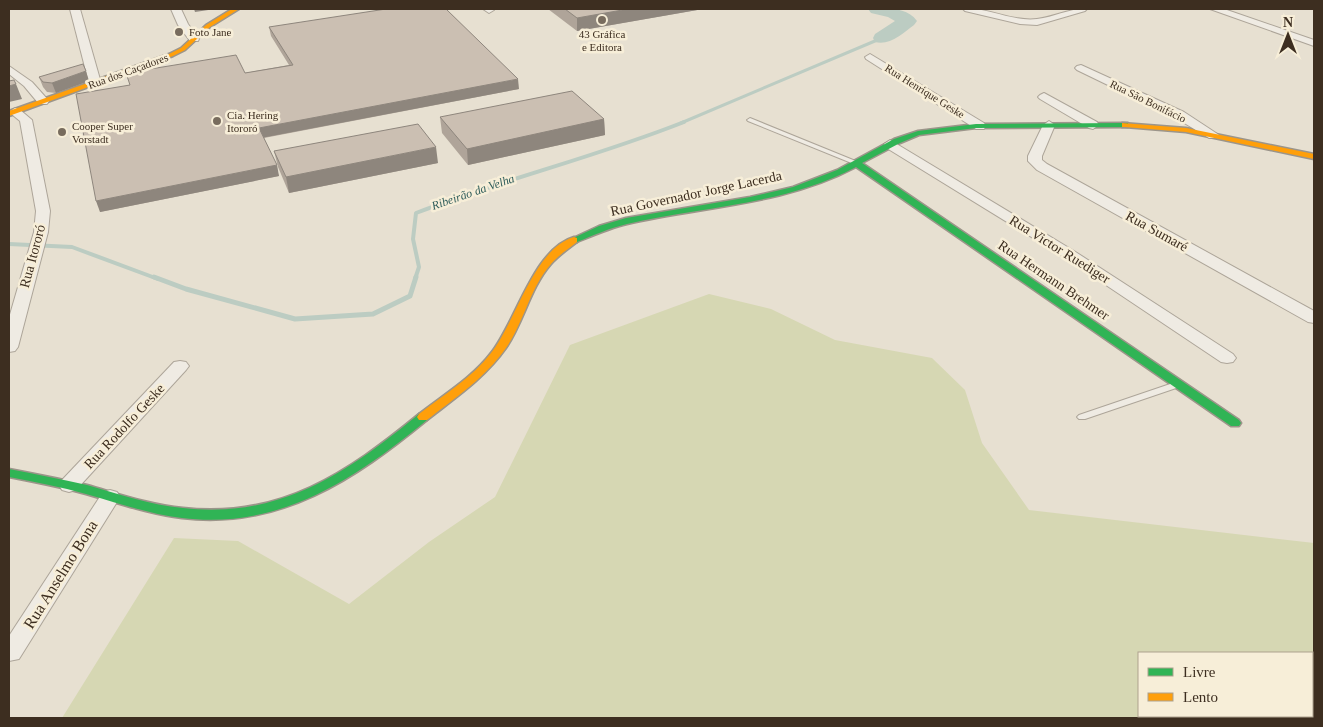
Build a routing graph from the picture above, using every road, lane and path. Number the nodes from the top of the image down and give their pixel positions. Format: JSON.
{"nodes":[{"id":1,"x":75,"y":9,"type":"edge"},
{"id":2,"x":176,"y":9,"type":"edge"},
{"id":3,"x":236,"y":9,"type":"edge"},
{"id":4,"x":968,"y":9,"type":"edge"},
{"id":5,"x":1051,"y":9,"type":"edge"},
{"id":6,"x":1082,"y":9,"type":"edge"},
{"id":7,"x":1215,"y":9,"type":"edge"},
{"id":8,"x":1066,"y":15,"type":"junction"},
{"id":9,"x":183,"y":25,"type":"junction"},
{"id":10,"x":208,"y":26,"type":"junction"},
{"id":11,"x":194,"y":39,"type":"junction"},
{"id":12,"x":1314,"y":43,"type":"edge"},
{"id":13,"x":870,"y":57,"type":"dead end"},
{"id":14,"x":1081,"y":68,"type":"dead end"},
{"id":15,"x":9,"y":69,"type":"edge"},
{"id":16,"x":95,"y":83,"type":"junction"},
{"id":17,"x":1044,"y":97,"type":"dead end"},
{"id":18,"x":43,"y":101,"type":"junction"},
{"id":19,"x":12,"y":113,"type":"edge"},
{"id":20,"x":750,"y":120,"type":"dead end"},
{"id":21,"x":1049,"y":125,"type":"junction"},
{"id":22,"x":1093,"y":125,"type":"junction"},
{"id":23,"x":980,"y":126,"type":"junction"},
{"id":24,"x":1213,"y":135,"type":"junction"},
{"id":25,"x":890,"y":144,"type":"junction"},
{"id":26,"x":1314,"y":157,"type":"edge"},
{"id":27,"x":856,"y":164,"type":"junction"},
{"id":28,"x":1314,"y":318,"type":"edge"},
{"id":29,"x":9,"y":347,"type":"edge"},
{"id":30,"x":1227,"y":358,"type":"dead end"},
{"id":31,"x":180,"y":366,"type":"dead end"},
{"id":32,"x":1180,"y":384,"type":"junction"},
{"id":33,"x":1082,"y":417,"type":"dead end"},
{"id":34,"x":1234,"y":423,"type":"dead end"},
{"id":35,"x":9,"y":473,"type":"edge"},
{"id":36,"x":69,"y":485,"type":"junction"},
{"id":37,"x":110,"y":497,"type":"junction"},
{"id":38,"x":11,"y":652,"type":"dead end"}],
"edges":[{"from":1,"to":16,"type":"street"},
{"from":2,"to":9,"type":"street"},
{"from":3,"to":10,"type":"main road","name":"Rua dos Caçadores"},
{"from":4,"to":8,"type":"street"},
{"from":5,"to":8,"type":"street"},
{"from":6,"to":8,"type":"street"},
{"from":7,"to":12,"type":"street"},
{"from":9,"to":10,"type":"street"},
{"from":9,"to":11,"type":"street"},
{"from":10,"to":11,"type":"main road","name":"Rua dos Caçadores"},
{"from":11,"to":16,"type":"main road","name":"Rua dos Caçadores"},
{"from":13,"to":23,"type":"street","name":"Rua Henrique Geske"},
{"from":14,"to":24,"type":"street","name":"Rua São Bonifácio"},
{"from":15,"to":18,"type":"street"},
{"from":16,"to":18,"type":"main road","name":"Rua dos Caçadores"},
{"from":17,"to":22,"type":"street"},
{"from":18,"to":19,"type":"main road","name":"Rua dos Caçadores"},
{"from":19,"to":29,"type":"street","name":"Rua Itororó"},
{"from":20,"to":27,"type":"lane"},
{"from":21,"to":22,"type":"main road","name":"Rua Governador Jorge Lacerda"},
{"from":21,"to":23,"type":"main road","name":"Rua Governador Jorge Lacerda"},
{"from":21,"to":28,"type":"street","name":"Rua Sumaré"},
{"from":22,"to":24,"type":"main road","name":"Rua Governador Jorge Lacerda"},
{"from":23,"to":25,"type":"main road","name":"Rua Governador Jorge Lacerda"},
{"from":24,"to":26,"type":"main road","name":"Rua Governador Jorge Lacerda"},
{"from":25,"to":27,"type":"main road","name":"Rua Governador Jorge Lacerda"},
{"from":25,"to":30,"type":"street","name":"Rua Victor Ruediger"},
{"from":27,"to":32,"type":"main road","name":"Rua Hermann Brehmer"},
{"from":27,"to":37,"type":"main road","name":"Rua Governador Jorge Lacerda"},
{"from":31,"to":36,"type":"street","name":"Rua Rodolfo Geske"},
{"from":32,"to":33,"type":"lane"},
{"from":32,"to":34,"type":"main road","name":"Rua Hermann Brehmer"},
{"from":35,"to":36,"type":"main road","name":"Rua Governador Jorge Lacerda"},
{"from":36,"to":37,"type":"main road","name":"Rua Governador Jorge Lacerda"},
{"from":37,"to":38,"type":"street","name":"Rua Anselmo Bona"}]}
